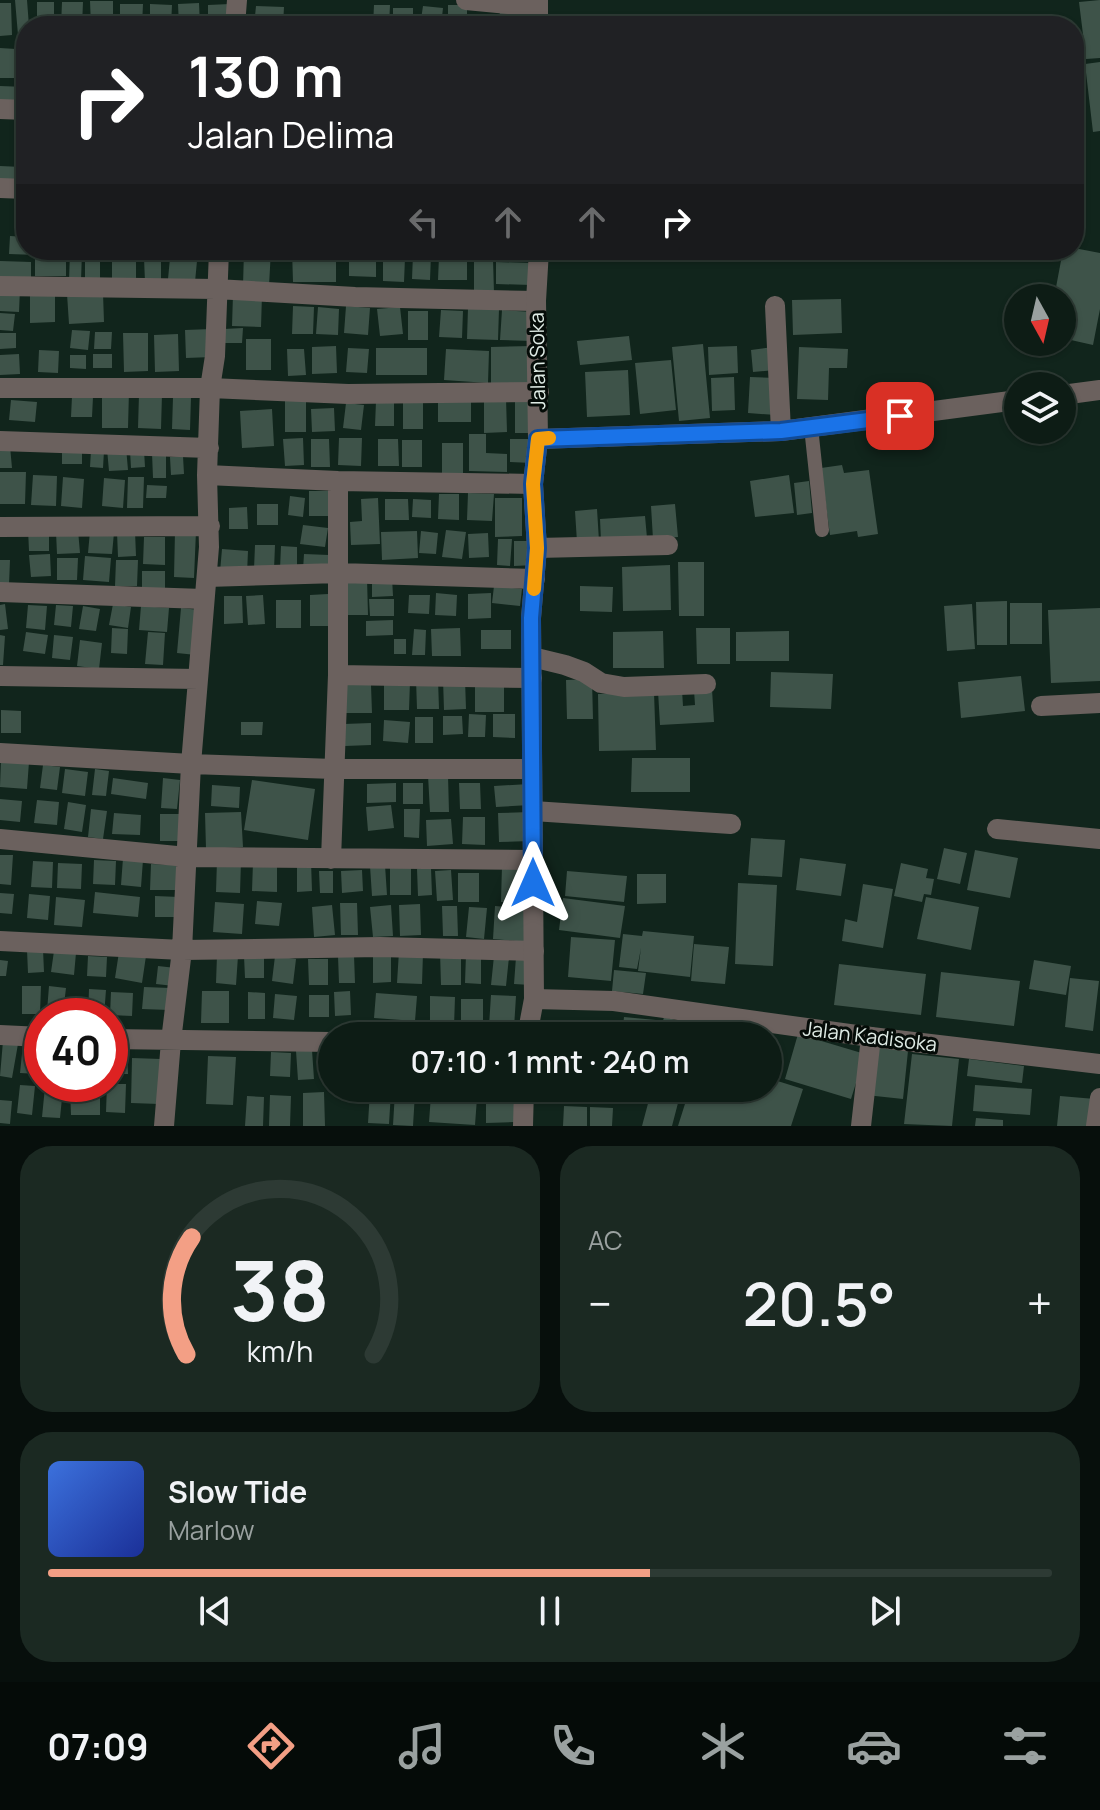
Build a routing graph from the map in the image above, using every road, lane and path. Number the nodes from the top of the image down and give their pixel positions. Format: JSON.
{"nodes":[{"id":1,"x":466,"y":0,"type":"edge"},
{"id":2,"x":538,"y":11,"type":"edge"},
{"id":3,"x":218,"y":260,"type":"edge"},
{"id":4,"x":538,"y":260,"type":"edge"},
{"id":5,"x":0,"y":286,"type":"edge"},
{"id":6,"x":216,"y":289,"type":"junction"},
{"id":7,"x":536,"y":301,"type":"junction"},
{"id":8,"x":775,"y":306,"type":"dead end"},
{"id":9,"x":0,"y":388,"type":"edge"},
{"id":10,"x":210,"y":388,"type":"junction"},
{"id":11,"x":1100,"y":390,"type":"edge"},
{"id":12,"x":539,"y":392,"type":"junction"},
{"id":13,"x":1076,"y":393,"type":"edge"},
{"id":14,"x":1004,"y":402,"type":"edge"},
{"id":15,"x":811,"y":427,"type":"junction"},
{"id":16,"x":781,"y":431,"type":"junction"},
{"id":17,"x":538,"y":439,"type":"junction"},
{"id":18,"x":0,"y":441,"type":"edge"},
{"id":19,"x":209,"y":448,"type":"junction"},
{"id":20,"x":207,"y":475,"type":"junction"},
{"id":21,"x":338,"y":481,"type":"junction"},
{"id":22,"x":533,"y":484,"type":"junction"},
{"id":23,"x":210,"y":526,"type":"junction"},
{"id":24,"x":0,"y":527,"type":"edge"},
{"id":25,"x":822,"y":530,"type":"dead end"},
{"id":26,"x":668,"y":545,"type":"dead end"},
{"id":27,"x":537,"y":548,"type":"junction"},
{"id":28,"x":339,"y":573,"type":"junction"},
{"id":29,"x":207,"y":577,"type":"junction"},
{"id":30,"x":535,"y":579,"type":"junction"},
{"id":31,"x":0,"y":592,"type":"edge"},
{"id":32,"x":203,"y":599,"type":"junction"},
{"id":33,"x":532,"y":668,"type":"junction"},
{"id":34,"x":338,"y":675,"type":"junction"},
{"id":35,"x":0,"y":676,"type":"edge"},
{"id":36,"x":198,"y":679,"type":"junction"},
{"id":37,"x":706,"y":684,"type":"dead end"},
{"id":38,"x":1100,"y":703,"type":"edge"},
{"id":39,"x":1041,"y":706,"type":"dead end"},
{"id":40,"x":0,"y":753,"type":"edge"},
{"id":41,"x":191,"y":764,"type":"junction"},
{"id":42,"x":334,"y":769,"type":"junction"},
{"id":43,"x":531,"y":769,"type":"junction"},
{"id":44,"x":533,"y":811,"type":"junction"},
{"id":45,"x":731,"y":824,"type":"dead end"},
{"id":46,"x":997,"y":829,"type":"dead end"},
{"id":47,"x":0,"y":839,"type":"edge"},
{"id":48,"x":1100,"y":839,"type":"edge"},
{"id":49,"x":187,"y":857,"type":"junction"},
{"id":50,"x":331,"y":859,"type":"junction"},
{"id":51,"x":533,"y":860,"type":"junction"},
{"id":52,"x":0,"y":941,"type":"edge"},
{"id":53,"x":182,"y":950,"type":"junction"},
{"id":54,"x":534,"y":951,"type":"junction"},
{"id":55,"x":534,"y":999,"type":"junction"},
{"id":56,"x":530,"y":1022,"type":"edge"},
{"id":57,"x":0,"y":1035,"type":"edge"},
{"id":58,"x":24,"y":1036,"type":"edge"},
{"id":59,"x":871,"y":1037,"type":"junction"},
{"id":60,"x":128,"y":1040,"type":"edge"},
{"id":61,"x":171,"y":1041,"type":"junction"},
{"id":62,"x":318,"y":1042,"type":"edge"},
{"id":63,"x":1100,"y":1064,"type":"edge"},
{"id":64,"x":1100,"y":1098,"type":"edge"},
{"id":65,"x":524,"y":1102,"type":"edge"},
{"id":66,"x":164,"y":1126,"type":"edge"},
{"id":67,"x":523,"y":1126,"type":"edge"},
{"id":68,"x":861,"y":1126,"type":"edge"},
{"id":69,"x":1096,"y":1126,"type":"edge"}],
"edges":[{"from":1,"to":2,"type":"street"},
{"from":3,"to":6,"type":"street"},
{"from":4,"to":7,"type":"street","name":"Jalan Soka"},
{"from":5,"to":6,"type":"street"},
{"from":6,"to":7,"type":"street"},
{"from":6,"to":10,"type":"street"},
{"from":7,"to":12,"type":"street","name":"Jalan Soka"},
{"from":8,"to":16,"type":"street"},
{"from":9,"to":10,"type":"street"},
{"from":10,"to":12,"type":"street"},
{"from":10,"to":19,"type":"street"},
{"from":11,"to":13,"type":"street"},
{"from":12,"to":17,"type":"street","name":"Jalan Soka"},
{"from":14,"to":15,"type":"street"},
{"from":15,"to":16,"type":"street"},
{"from":15,"to":25,"type":"lane"},
{"from":16,"to":17,"type":"street"},
{"from":17,"to":22,"type":"street","name":"Jalan Soka"},
{"from":18,"to":19,"type":"street"},
{"from":19,"to":20,"type":"street"},
{"from":20,"to":21,"type":"street"},
{"from":20,"to":23,"type":"street"},
{"from":21,"to":22,"type":"street"},
{"from":21,"to":28,"type":"street"},
{"from":22,"to":27,"type":"street","name":"Jalan Soka"},
{"from":23,"to":24,"type":"street"},
{"from":23,"to":29,"type":"street"},
{"from":26,"to":27,"type":"street"},
{"from":27,"to":30,"type":"street","name":"Jalan Soka"},
{"from":28,"to":29,"type":"street"},
{"from":28,"to":30,"type":"street"},
{"from":28,"to":34,"type":"street"},
{"from":29,"to":32,"type":"street"},
{"from":30,"to":33,"type":"street","name":"Jalan Soka"},
{"from":31,"to":32,"type":"street"},
{"from":32,"to":36,"type":"street"},
{"from":33,"to":34,"type":"street"},
{"from":33,"to":37,"type":"street"},
{"from":33,"to":43,"type":"street","name":"Jalan Soka"},
{"from":34,"to":42,"type":"street"},
{"from":35,"to":36,"type":"street"},
{"from":36,"to":41,"type":"street"},
{"from":38,"to":39,"type":"street"},
{"from":40,"to":41,"type":"street"},
{"from":41,"to":42,"type":"street"},
{"from":41,"to":49,"type":"street"},
{"from":42,"to":43,"type":"street"},
{"from":42,"to":50,"type":"street"},
{"from":43,"to":44,"type":"street","name":"Jalan Soka"},
{"from":44,"to":45,"type":"street"},
{"from":44,"to":51,"type":"street","name":"Jalan Soka"},
{"from":46,"to":48,"type":"street"},
{"from":47,"to":49,"type":"street"},
{"from":49,"to":50,"type":"street"},
{"from":49,"to":53,"type":"street"},
{"from":50,"to":51,"type":"street"},
{"from":51,"to":54,"type":"street","name":"Jalan Soka"},
{"from":52,"to":53,"type":"street"},
{"from":53,"to":54,"type":"street"},
{"from":53,"to":61,"type":"street"},
{"from":54,"to":55,"type":"street","name":"Jalan Soka"},
{"from":55,"to":56,"type":"street"},
{"from":55,"to":59,"type":"street","name":"Jalan Kadisoka"},
{"from":57,"to":58,"type":"street"},
{"from":59,"to":63,"type":"street","name":"Jalan Kadisoka"},
{"from":59,"to":68,"type":"street"},
{"from":60,"to":61,"type":"street"},
{"from":61,"to":62,"type":"street"},
{"from":61,"to":66,"type":"street"},
{"from":64,"to":69,"type":"street"},
{"from":65,"to":67,"type":"street"}]}
